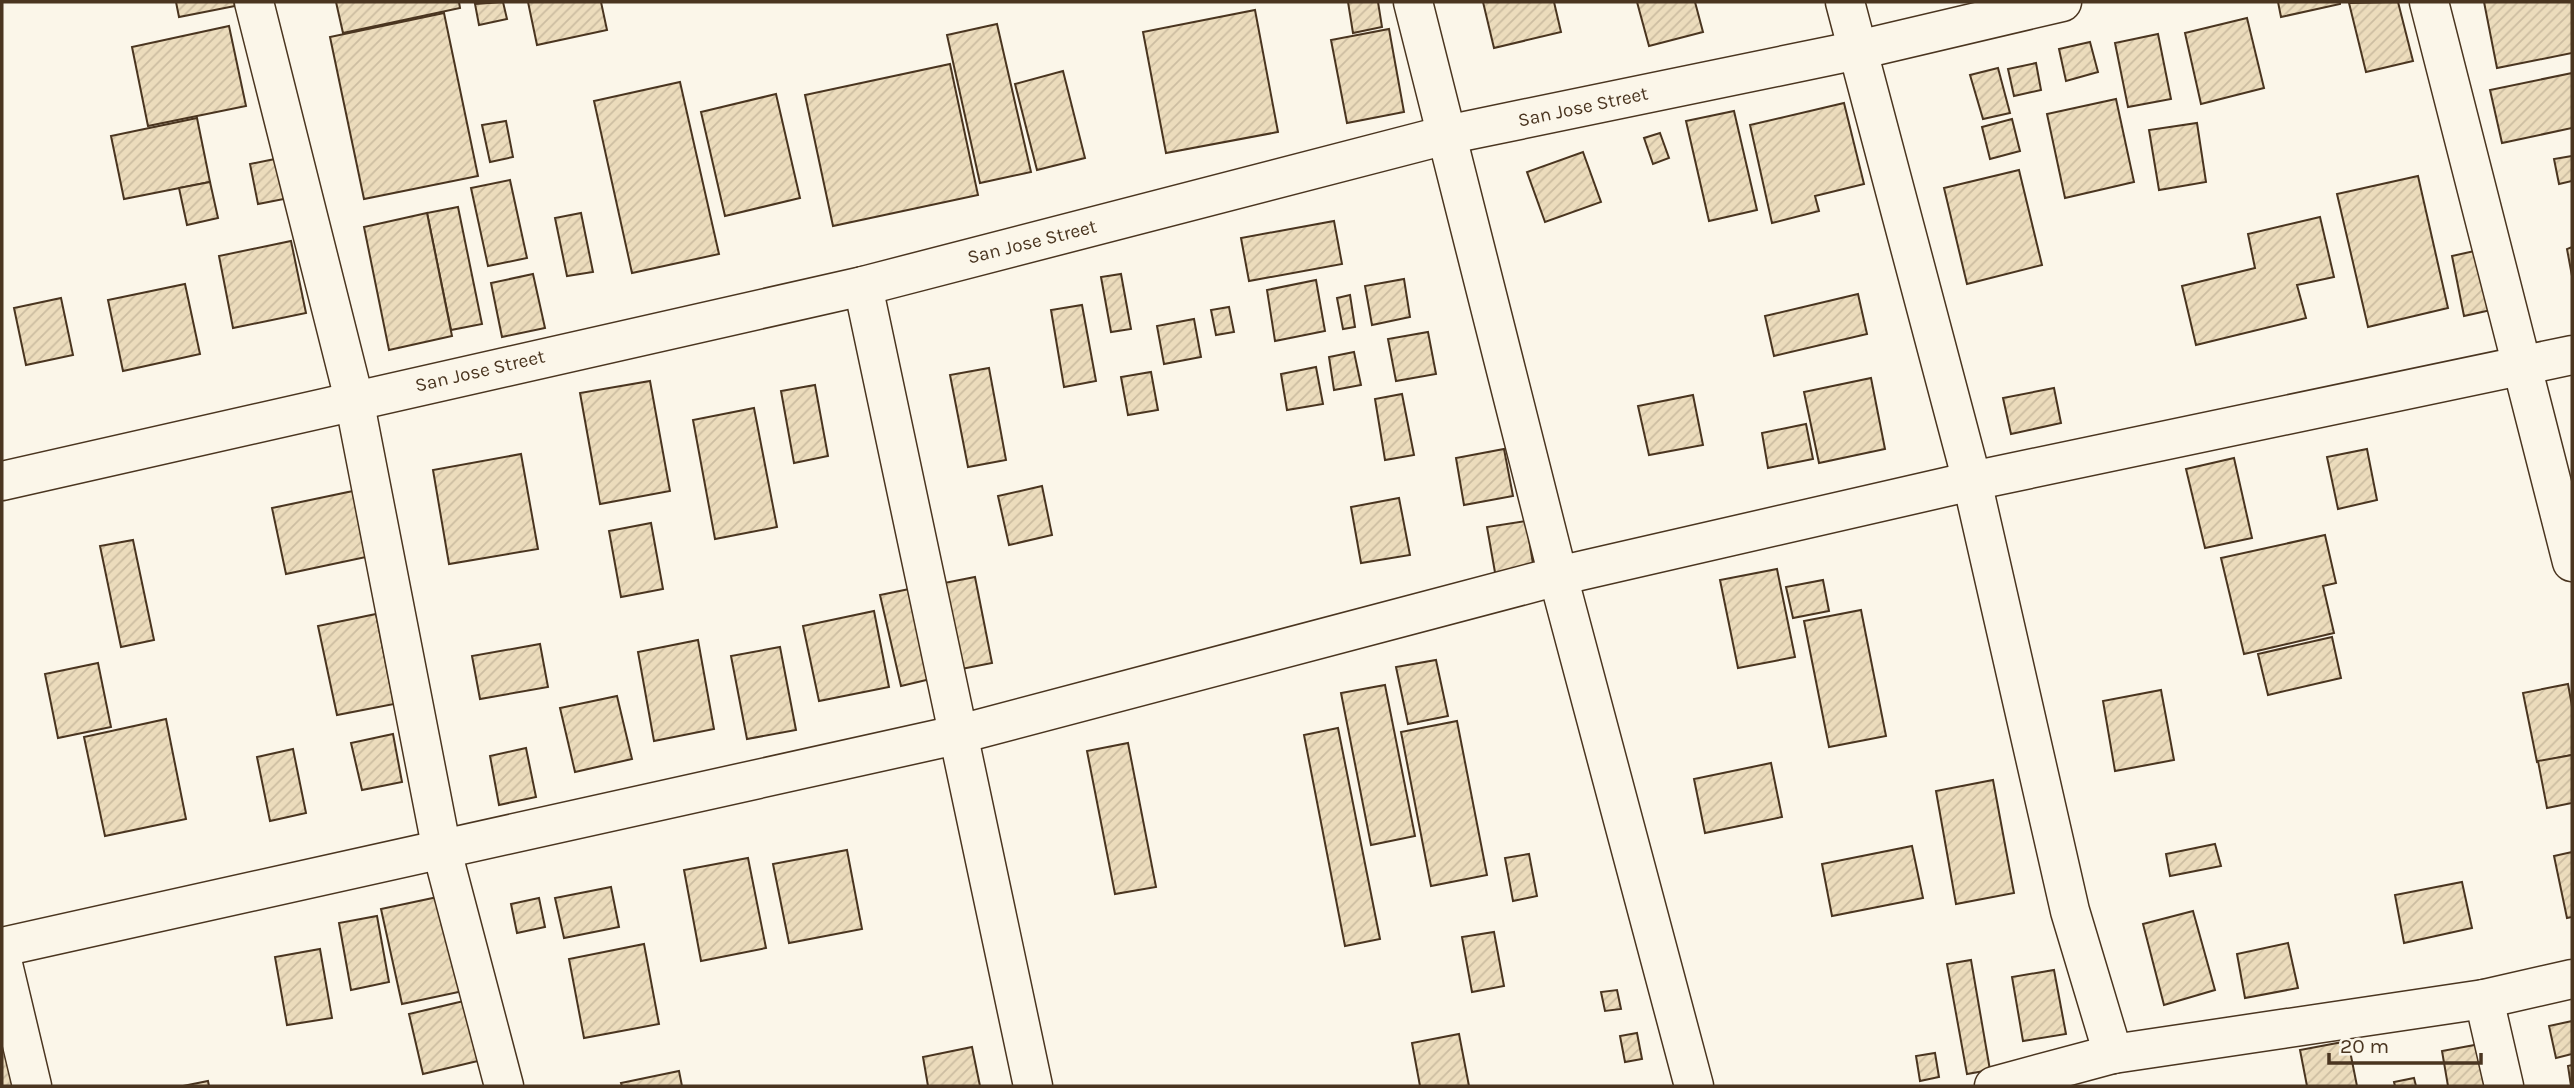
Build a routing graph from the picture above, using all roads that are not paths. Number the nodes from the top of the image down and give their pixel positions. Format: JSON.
{"nodes":[{"id":1,"x":254,"y":2,"type":"edge"},
{"id":2,"x":1413,"y":2,"type":"edge"},
{"id":3,"x":1845,"y":2,"type":"edge"},
{"id":4,"x":2062,"y":2,"type":"edge"},
{"id":5,"x":2429,"y":2,"type":"edge"},
{"id":6,"x":1858,"y":50,"type":"junction"},
{"id":7,"x":1446,"y":135,"type":"junction"},
{"id":8,"x":863,"y":286,"type":"junction"},
{"id":9,"x":2572,"y":355,"type":"edge"},
{"id":10,"x":2524,"y":366,"type":"junction"},
{"id":11,"x":354,"y":399,"type":"junction"},
{"id":12,"x":2,"y":481,"type":"edge"},
{"id":13,"x":1972,"y":481,"type":"junction"},
{"id":14,"x":2572,"y":562,"type":"edge"},
{"id":15,"x":1558,"y":576,"type":"junction"},
{"id":16,"x":956,"y":735,"type":"junction"},
{"id":17,"x":442,"y":851,"type":"junction"},
{"id":18,"x":2,"y":947,"type":"edge"},
{"id":19,"x":2,"y":960,"type":"edge"},
{"id":20,"x":2572,"y":979,"type":"edge"},
{"id":21,"x":2484,"y":999,"type":"junction"},
{"id":22,"x":2113,"y":1054,"type":"junction"},
{"id":23,"x":33,"y":1086,"type":"edge"},
{"id":24,"x":504,"y":1086,"type":"edge"},
{"id":25,"x":1033,"y":1086,"type":"edge"},
{"id":26,"x":1694,"y":1086,"type":"edge"},
{"id":27,"x":1994,"y":1086,"type":"edge"},
{"id":28,"x":2504,"y":1086,"type":"edge"}],
"edges":[{"from":1,"to":11,"type":"street"},
{"from":2,"to":7,"type":"street"},
{"from":3,"to":6,"type":"street"},
{"from":4,"to":6,"type":"street","name":"San Jose Street"},
{"from":5,"to":10,"type":"street"},
{"from":6,"to":7,"type":"street","name":"San Jose Street"},
{"from":6,"to":13,"type":"street"},
{"from":7,"to":8,"type":"street","name":"San Jose Street"},
{"from":7,"to":15,"type":"street"},
{"from":8,"to":11,"type":"street","name":"San Jose Street"},
{"from":8,"to":16,"type":"street"},
{"from":9,"to":10,"type":"street"},
{"from":10,"to":13,"type":"street"},
{"from":10,"to":14,"type":"street"},
{"from":11,"to":12,"type":"street","name":"San Jose Street"},
{"from":11,"to":17,"type":"street"},
{"from":13,"to":15,"type":"street"},
{"from":13,"to":22,"type":"street"},
{"from":15,"to":16,"type":"street"},
{"from":15,"to":26,"type":"street"},
{"from":16,"to":17,"type":"street"},
{"from":16,"to":25,"type":"street"},
{"from":17,"to":18,"type":"street"},
{"from":17,"to":24,"type":"street"},
{"from":19,"to":23,"type":"street"},
{"from":20,"to":21,"type":"street"},
{"from":21,"to":22,"type":"street"},
{"from":21,"to":28,"type":"street"},
{"from":22,"to":27,"type":"street"}]}
